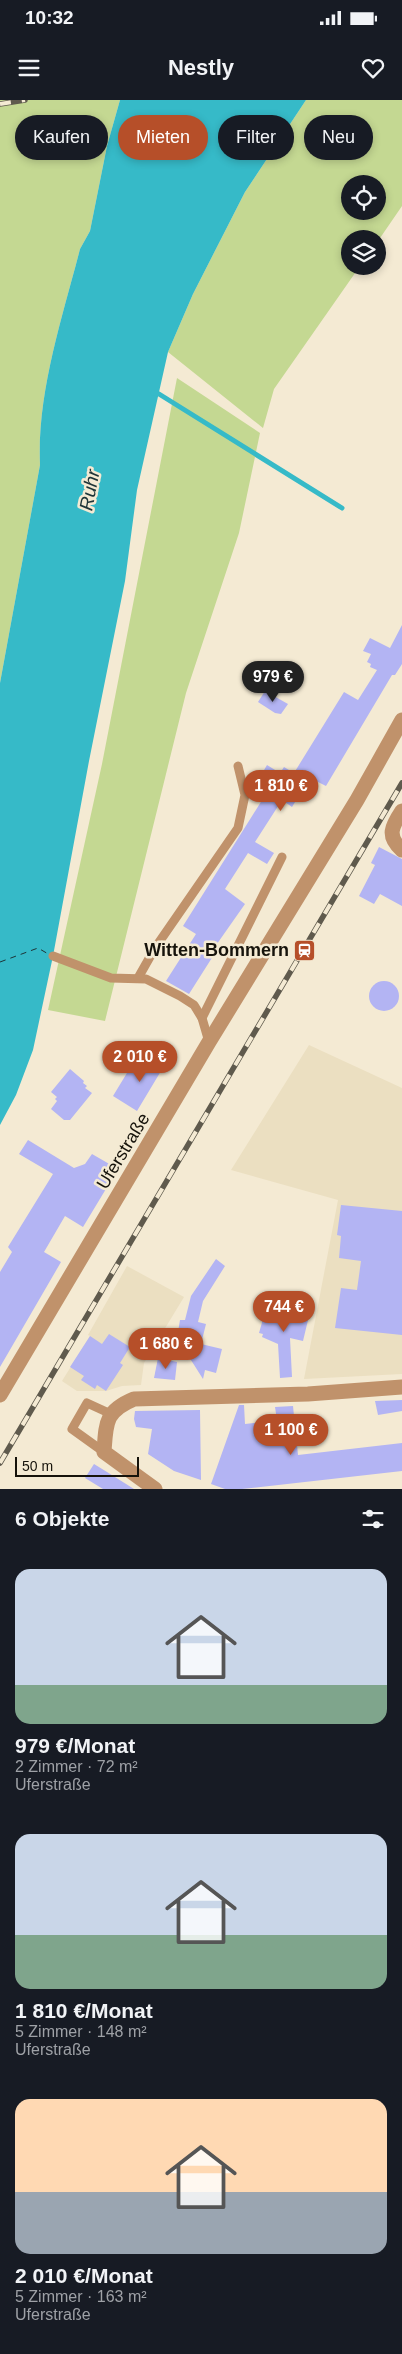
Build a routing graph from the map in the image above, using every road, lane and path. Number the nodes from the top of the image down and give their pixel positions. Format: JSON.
{"nodes":[{"id":1,"x":402,"y":720,"type":"edge"},
{"id":2,"x":238,"y":766,"type":"dead end"},
{"id":3,"x":402,"y":811,"type":"edge"},
{"id":4,"x":402,"y":850,"type":"edge"},
{"id":5,"x":282,"y":857,"type":"dead end"},
{"id":6,"x":53,"y":956,"type":"dead end"},
{"id":7,"x":138,"y":978,"type":"junction"},
{"id":8,"x":202,"y":1018,"type":"junction"},
{"id":9,"x":209,"y":1042,"type":"junction"},
{"id":10,"x":4,"y":1380,"type":"edge"},
{"id":11,"x":402,"y":1387,"type":"edge"},
{"id":12,"x":0,"y":1395,"type":"edge"},
{"id":13,"x":114,"y":1410,"type":"junction"},
{"id":14,"x":104,"y":1452,"type":"junction"},
{"id":15,"x":154,"y":1489,"type":"edge"}],
"edges":[{"from":1,"to":9,"type":"street","name":"Uferstraße"},
{"from":2,"to":7,"type":"lane"},
{"from":3,"to":4,"type":"street"},
{"from":5,"to":8,"type":"lane"},
{"from":6,"to":7,"type":"lane"},
{"from":7,"to":8,"type":"lane"},
{"from":8,"to":9,"type":"lane"},
{"from":9,"to":10,"type":"street","name":"Uferstraße"},
{"from":10,"to":12,"type":"street","name":"Uferstraße"},
{"from":11,"to":13,"type":"street"},
{"from":13,"to":14,"type":"street"},
{"from":13,"to":14,"type":"lane"},
{"from":14,"to":15,"type":"street"}]}
